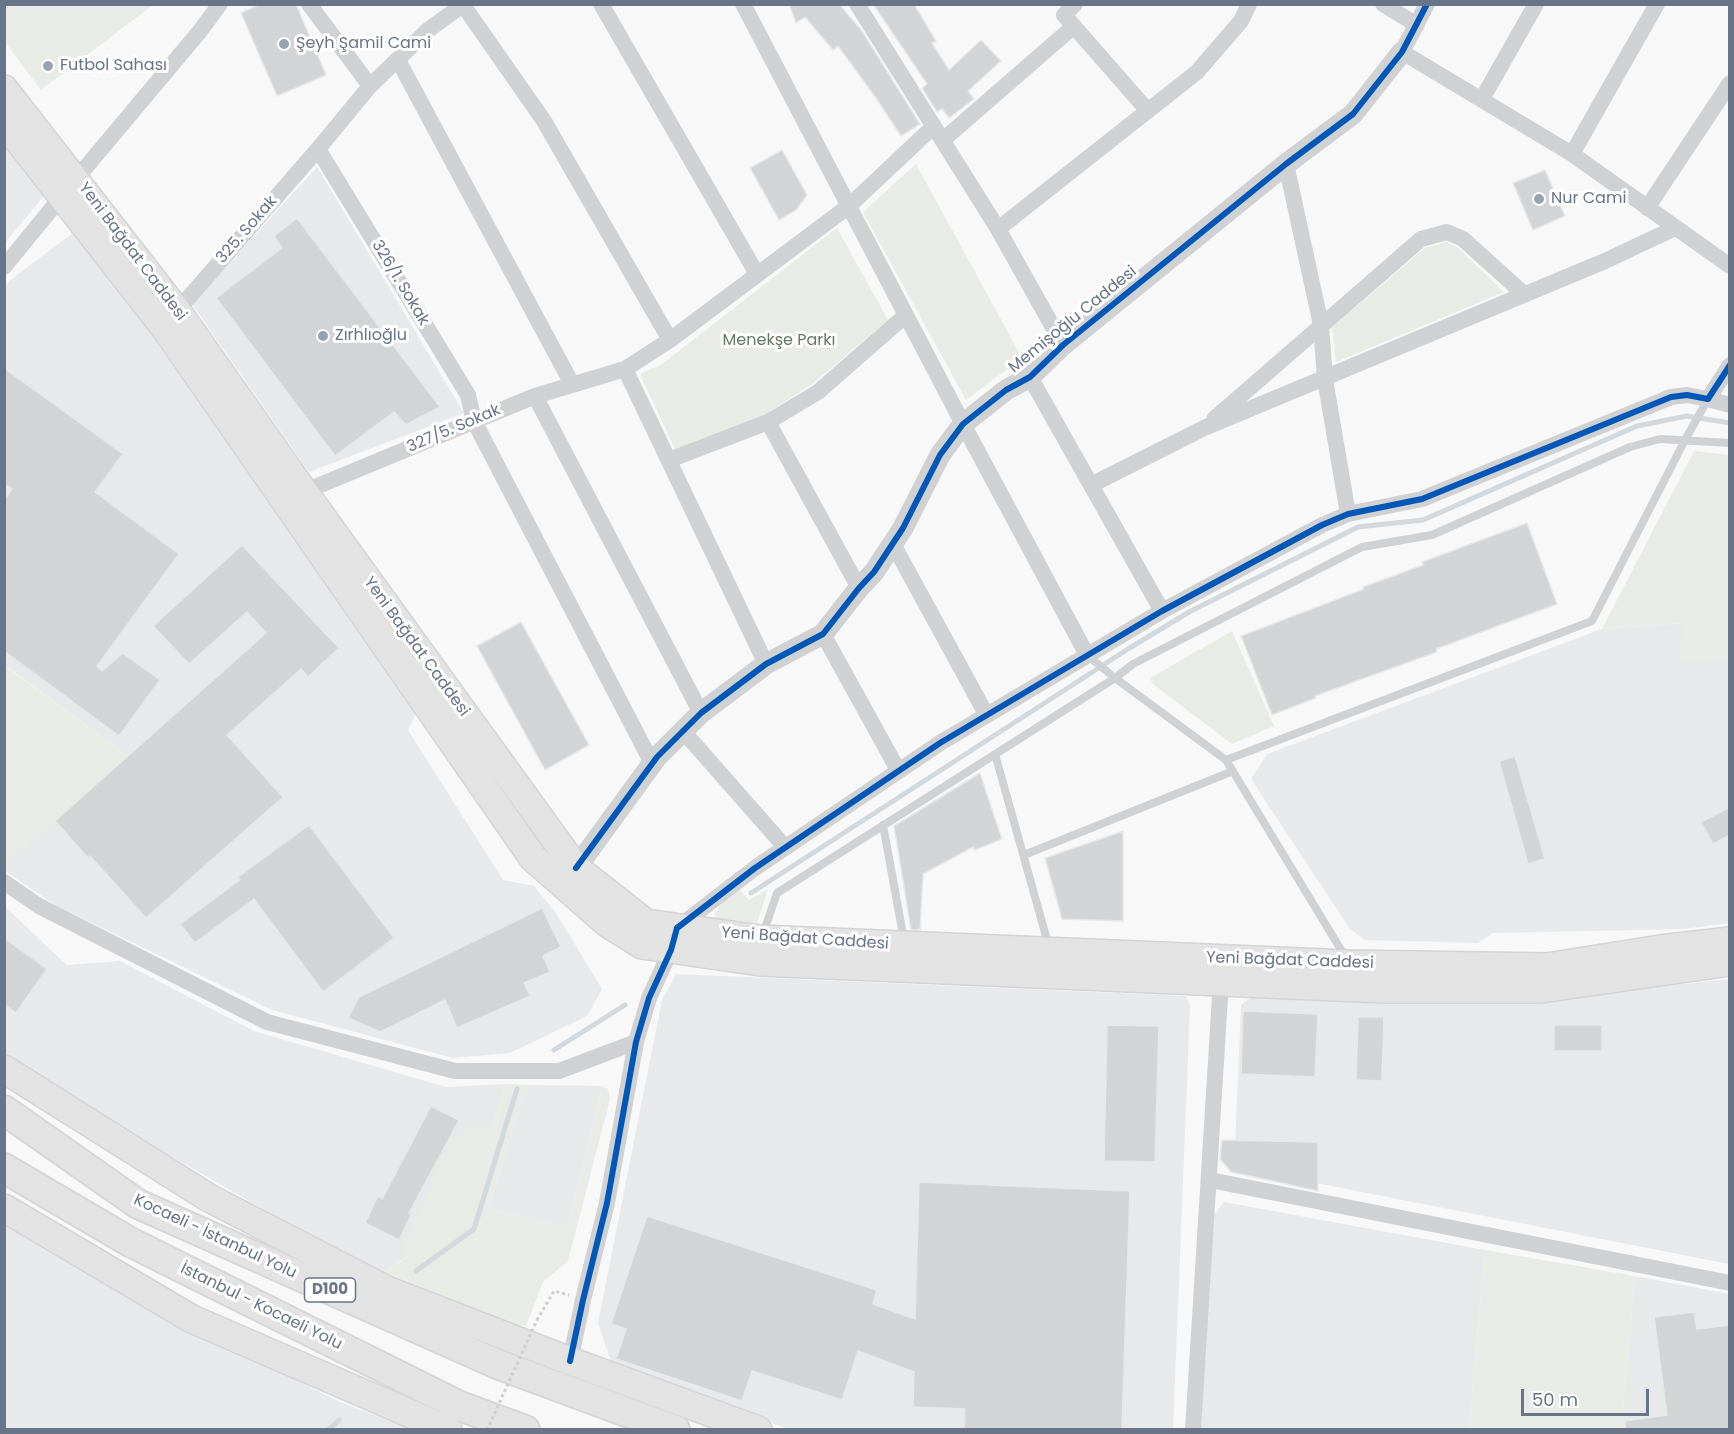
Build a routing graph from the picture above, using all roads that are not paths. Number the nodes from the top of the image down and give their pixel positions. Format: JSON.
{"nodes":[{"id":1,"x":220,"y":4,"type":"edge"},
{"id":2,"x":309,"y":4,"type":"edge"},
{"id":3,"x":601,"y":4,"type":"edge"},
{"id":4,"x":743,"y":4,"type":"edge"},
{"id":5,"x":857,"y":4,"type":"edge"},
{"id":6,"x":1249,"y":4,"type":"edge"},
{"id":7,"x":1383,"y":4,"type":"edge"},
{"id":8,"x":1427,"y":4,"type":"edge"},
{"id":9,"x":1536,"y":4,"type":"edge"},
{"id":10,"x":1657,"y":4,"type":"edge"},
{"id":11,"x":463,"y":5,"type":"edge"},
{"id":12,"x":1067,"y":12,"type":"edge"},
{"id":13,"x":1417,"y":25,"type":"junction"},
{"id":14,"x":1402,"y":52,"type":"junction"},
{"id":15,"x":398,"y":60,"type":"junction"},
{"id":16,"x":1730,"y":83,"type":"edge"},
{"id":17,"x":370,"y":86,"type":"junction"},
{"id":18,"x":4,"y":89,"type":"edge"},
{"id":19,"x":1482,"y":99,"type":"junction"},
{"id":20,"x":1148,"y":111,"type":"junction"},
{"id":21,"x":4,"y":122,"type":"edge"},
{"id":22,"x":938,"y":133,"type":"junction"},
{"id":23,"x":318,"y":149,"type":"junction"},
{"id":24,"x":1572,"y":154,"type":"junction"},
{"id":25,"x":1286,"y":165,"type":"junction"},
{"id":26,"x":69,"y":187,"type":"junction"},
{"id":27,"x":849,"y":206,"type":"junction"},
{"id":28,"x":1647,"y":208,"type":"junction"},
{"id":29,"x":1675,"y":228,"type":"junction"},
{"id":30,"x":999,"y":229,"type":"junction"},
{"id":31,"x":1730,"y":266,"type":"edge"},
{"id":32,"x":4,"y":267,"type":"edge"},
{"id":33,"x":757,"y":274,"type":"junction"},
{"id":34,"x":1524,"y":294,"type":"junction"},
{"id":35,"x":177,"y":311,"type":"junction"},
{"id":36,"x":906,"y":315,"type":"junction"},
{"id":37,"x":1321,"y":325,"type":"junction"},
{"id":38,"x":670,"y":340,"type":"junction"},
{"id":39,"x":1063,"y":345,"type":"junction"},
{"id":40,"x":1730,"y":365,"type":"edge"},
{"id":41,"x":625,"y":369,"type":"junction"},
{"id":42,"x":1030,"y":377,"type":"junction"},
{"id":43,"x":1325,"y":379,"type":"junction"},
{"id":44,"x":572,"y":384,"type":"junction"},
{"id":45,"x":535,"y":396,"type":"junction"},
{"id":46,"x":1705,"y":404,"type":"junction"},
{"id":47,"x":1730,"y":405,"type":"edge"},
{"id":48,"x":474,"y":421,"type":"junction"},
{"id":49,"x":768,"y":422,"type":"junction"},
{"id":50,"x":963,"y":424,"type":"junction"},
{"id":51,"x":1204,"y":428,"type":"junction"},
{"id":52,"x":1685,"y":440,"type":"junction"},
{"id":53,"x":1730,"y":443,"type":"edge"},
{"id":54,"x":669,"y":460,"type":"junction"},
{"id":55,"x":1091,"y":485,"type":"junction"},
{"id":56,"x":295,"y":496,"type":"junction"},
{"id":57,"x":1348,"y":514,"type":"junction"},
{"id":58,"x":893,"y":544,"type":"junction"},
{"id":59,"x":859,"y":588,"type":"junction"},
{"id":60,"x":1162,"y":611,"type":"junction"},
{"id":61,"x":823,"y":634,"type":"junction"},
{"id":62,"x":1091,"y":658,"type":"junction"},
{"id":63,"x":766,"y":664,"type":"junction"},
{"id":64,"x":1115,"y":678,"type":"junction"},
{"id":65,"x":701,"y":713,"type":"junction"},
{"id":66,"x":986,"y":714,"type":"junction"},
{"id":67,"x":683,"y":731,"type":"junction"},
{"id":68,"x":995,"y":754,"type":"junction"},
{"id":69,"x":1226,"y":760,"type":"junction"},
{"id":70,"x":652,"y":763,"type":"junction"},
{"id":71,"x":898,"y":770,"type":"junction"},
{"id":72,"x":1233,"y":771,"type":"junction"},
{"id":73,"x":883,"y":825,"type":"junction"},
{"id":74,"x":785,"y":847,"type":"junction"},
{"id":75,"x":1024,"y":855,"type":"junction"},
{"id":76,"x":576,"y":868,"type":"junction"},
{"id":77,"x":4,"y":882,"type":"edge"},
{"id":78,"x":674,"y":939,"type":"junction"},
{"id":79,"x":761,"y":939,"type":"junction"},
{"id":80,"x":1730,"y":941,"type":"edge"},
{"id":81,"x":905,"y":946,"type":"junction"},
{"id":82,"x":1050,"y":952,"type":"junction"},
{"id":83,"x":1730,"y":962,"type":"edge"},
{"id":84,"x":1349,"y":964,"type":"junction"},
{"id":85,"x":1221,"y":981,"type":"junction"},
{"id":86,"x":636,"y":1042,"type":"junction"},
{"id":87,"x":4,"y":1069,"type":"edge"},
{"id":88,"x":4,"y":1110,"type":"edge"},
{"id":89,"x":4,"y":1168,"type":"edge"},
{"id":90,"x":1210,"y":1180,"type":"junction"},
{"id":91,"x":4,"y":1208,"type":"edge"},
{"id":92,"x":1730,"y":1283,"type":"edge"},
{"id":93,"x":570,"y":1361,"type":"junction"},
{"id":94,"x":448,"y":1430,"type":"edge"},
{"id":95,"x":525,"y":1430,"type":"edge"},
{"id":96,"x":675,"y":1430,"type":"edge"},
{"id":97,"x":758,"y":1430,"type":"edge"},
{"id":98,"x":1193,"y":1430,"type":"edge"}],
"edges":[{"from":1,"to":26,"type":"street"},
{"from":2,"to":17,"type":"street"},
{"from":3,"to":33,"type":"street"},
{"from":4,"to":27,"type":"street"},
{"from":5,"to":22,"type":"street"},
{"from":6,"to":20,"type":"street"},
{"from":7,"to":13,"type":"street"},
{"from":8,"to":13,"type":"street"},
{"from":9,"to":19,"type":"street"},
{"from":10,"to":24,"type":"street"},
{"from":11,"to":15,"type":"street","name":"325. Sokak"},
{"from":11,"to":38,"type":"street"},
{"from":12,"to":20,"type":"street"},
{"from":12,"to":22,"type":"street","name":"327/5. Sokak"},
{"from":13,"to":14,"type":"street"},
{"from":14,"to":19,"type":"street"},
{"from":14,"to":25,"type":"street","name":"Memişoğlu Caddesi"},
{"from":15,"to":17,"type":"street","name":"325. Sokak"},
{"from":15,"to":44,"type":"street"},
{"from":16,"to":28,"type":"street"},
{"from":17,"to":23,"type":"street","name":"325. Sokak"},
{"from":18,"to":26,"type":"main road","name":"Yeni Bağdat Caddesi"},
{"from":19,"to":24,"type":"street"},
{"from":20,"to":30,"type":"street"},
{"from":21,"to":26,"type":"main road","name":"Yeni Bağdat Caddesi"},
{"from":22,"to":27,"type":"street","name":"327/5. Sokak"},
{"from":22,"to":30,"type":"street"},
{"from":23,"to":35,"type":"street","name":"325. Sokak"},
{"from":23,"to":48,"type":"street","name":"326/1. Sokak"},
{"from":24,"to":28,"type":"street"},
{"from":25,"to":37,"type":"street"},
{"from":25,"to":39,"type":"street","name":"Memişoğlu Caddesi"},
{"from":26,"to":32,"type":"street"},
{"from":26,"to":35,"type":"main road","name":"Yeni Bağdat Caddesi"},
{"from":26,"to":56,"type":"main road","name":"Yeni Bağdat Caddesi"},
{"from":27,"to":33,"type":"street","name":"327/5. Sokak"},
{"from":27,"to":36,"type":"street"},
{"from":28,"to":29,"type":"street"},
{"from":29,"to":31,"type":"street"},
{"from":29,"to":34,"type":"street"},
{"from":30,"to":39,"type":"street"},
{"from":33,"to":38,"type":"street","name":"327/5. Sokak"},
{"from":34,"to":37,"type":"street"},
{"from":34,"to":43,"type":"street"},
{"from":35,"to":56,"type":"main road","name":"Yeni Bağdat Caddesi"},
{"from":36,"to":49,"type":"street"},
{"from":36,"to":50,"type":"street"},
{"from":37,"to":43,"type":"street"},
{"from":37,"to":51,"type":"street"},
{"from":38,"to":41,"type":"street","name":"327/5. Sokak"},
{"from":39,"to":42,"type":"street","name":"Memişoğlu Caddesi"},
{"from":40,"to":46,"type":"street"},
{"from":41,"to":44,"type":"street","name":"327/5. Sokak"},
{"from":41,"to":54,"type":"street"},
{"from":42,"to":50,"type":"street","name":"Memişoğlu Caddesi"},
{"from":42,"to":55,"type":"street"},
{"from":43,"to":51,"type":"street"},
{"from":43,"to":57,"type":"street"},
{"from":44,"to":45,"type":"street","name":"327/5. Sokak"},
{"from":45,"to":48,"type":"street","name":"327/5. Sokak"},
{"from":45,"to":65,"type":"street"},
{"from":46,"to":47,"type":"street"},
{"from":46,"to":52,"type":"lane"},
{"from":46,"to":57,"type":"street"},
{"from":48,"to":56,"type":"street","name":"327/5. Sokak"},
{"from":48,"to":70,"type":"street","name":"326/1. Sokak"},
{"from":49,"to":54,"type":"street"},
{"from":49,"to":59,"type":"street"},
{"from":50,"to":58,"type":"street","name":"Memişoğlu Caddesi"},
{"from":50,"to":62,"type":"street"},
{"from":51,"to":55,"type":"street"},
{"from":52,"to":53,"type":"lane"},
{"from":52,"to":64,"type":"lane"},
{"from":52,"to":69,"type":"lane"},
{"from":54,"to":63,"type":"street"},
{"from":55,"to":60,"type":"street"},
{"from":56,"to":76,"type":"main road","name":"Yeni Bağdat Caddesi"},
{"from":56,"to":78,"type":"main road","name":"Yeni Bağdat Caddesi"},
{"from":57,"to":60,"type":"street"},
{"from":58,"to":59,"type":"street","name":"Memişoğlu Caddesi"},
{"from":58,"to":66,"type":"street"},
{"from":59,"to":61,"type":"street","name":"Memişoğlu Caddesi"},
{"from":60,"to":62,"type":"street"},
{"from":61,"to":63,"type":"street","name":"Memişoğlu Caddesi"},
{"from":61,"to":71,"type":"street"},
{"from":62,"to":64,"type":"lane"},
{"from":62,"to":66,"type":"street"},
{"from":63,"to":65,"type":"street","name":"Memişoğlu Caddesi"},
{"from":64,"to":68,"type":"lane"},
{"from":64,"to":69,"type":"lane"},
{"from":65,"to":67,"type":"street","name":"Memişoğlu Caddesi"},
{"from":66,"to":71,"type":"street"},
{"from":67,"to":70,"type":"street","name":"Memişoğlu Caddesi"},
{"from":67,"to":74,"type":"street"},
{"from":68,"to":73,"type":"lane"},
{"from":68,"to":75,"type":"lane"},
{"from":69,"to":72,"type":"lane"},
{"from":70,"to":76,"type":"street","name":"Memişoğlu Caddesi"},
{"from":71,"to":74,"type":"street"},
{"from":72,"to":75,"type":"lane"},
{"from":72,"to":84,"type":"lane"},
{"from":73,"to":79,"type":"lane"},
{"from":73,"to":81,"type":"lane"},
{"from":74,"to":78,"type":"street"},
{"from":75,"to":82,"type":"lane"},
{"from":76,"to":78,"type":"main road","name":"Yeni Bağdat Caddesi"},
{"from":77,"to":86,"type":"street"},
{"from":78,"to":79,"type":"main road","name":"Yeni Bağdat Caddesi"},
{"from":78,"to":85,"type":"main road","name":"Yeni Bağdat Caddesi"},
{"from":78,"to":86,"type":"street"},
{"from":79,"to":81,"type":"main road","name":"Yeni Bağdat Caddesi"},
{"from":80,"to":84,"type":"main road","name":"Yeni Bağdat Caddesi"},
{"from":81,"to":82,"type":"main road","name":"Yeni Bağdat Caddesi"},
{"from":82,"to":84,"type":"main road","name":"Yeni Bağdat Caddesi"},
{"from":83,"to":85,"type":"main road","name":"Yeni Bağdat Caddesi"},
{"from":85,"to":90,"type":"street"},
{"from":86,"to":93,"type":"street"},
{"from":87,"to":93,"type":"main road"},
{"from":88,"to":96,"type":"highway","name":"Kocaeli - İstanbul Yolu","number":"D100"},
{"from":89,"to":95,"type":"highway","name":"İstanbul - Kocaeli Yolu","number":"D100"},
{"from":90,"to":92,"type":"street"},
{"from":90,"to":98,"type":"street"},
{"from":91,"to":94,"type":"main road"},
{"from":93,"to":97,"type":"main road"}]}
